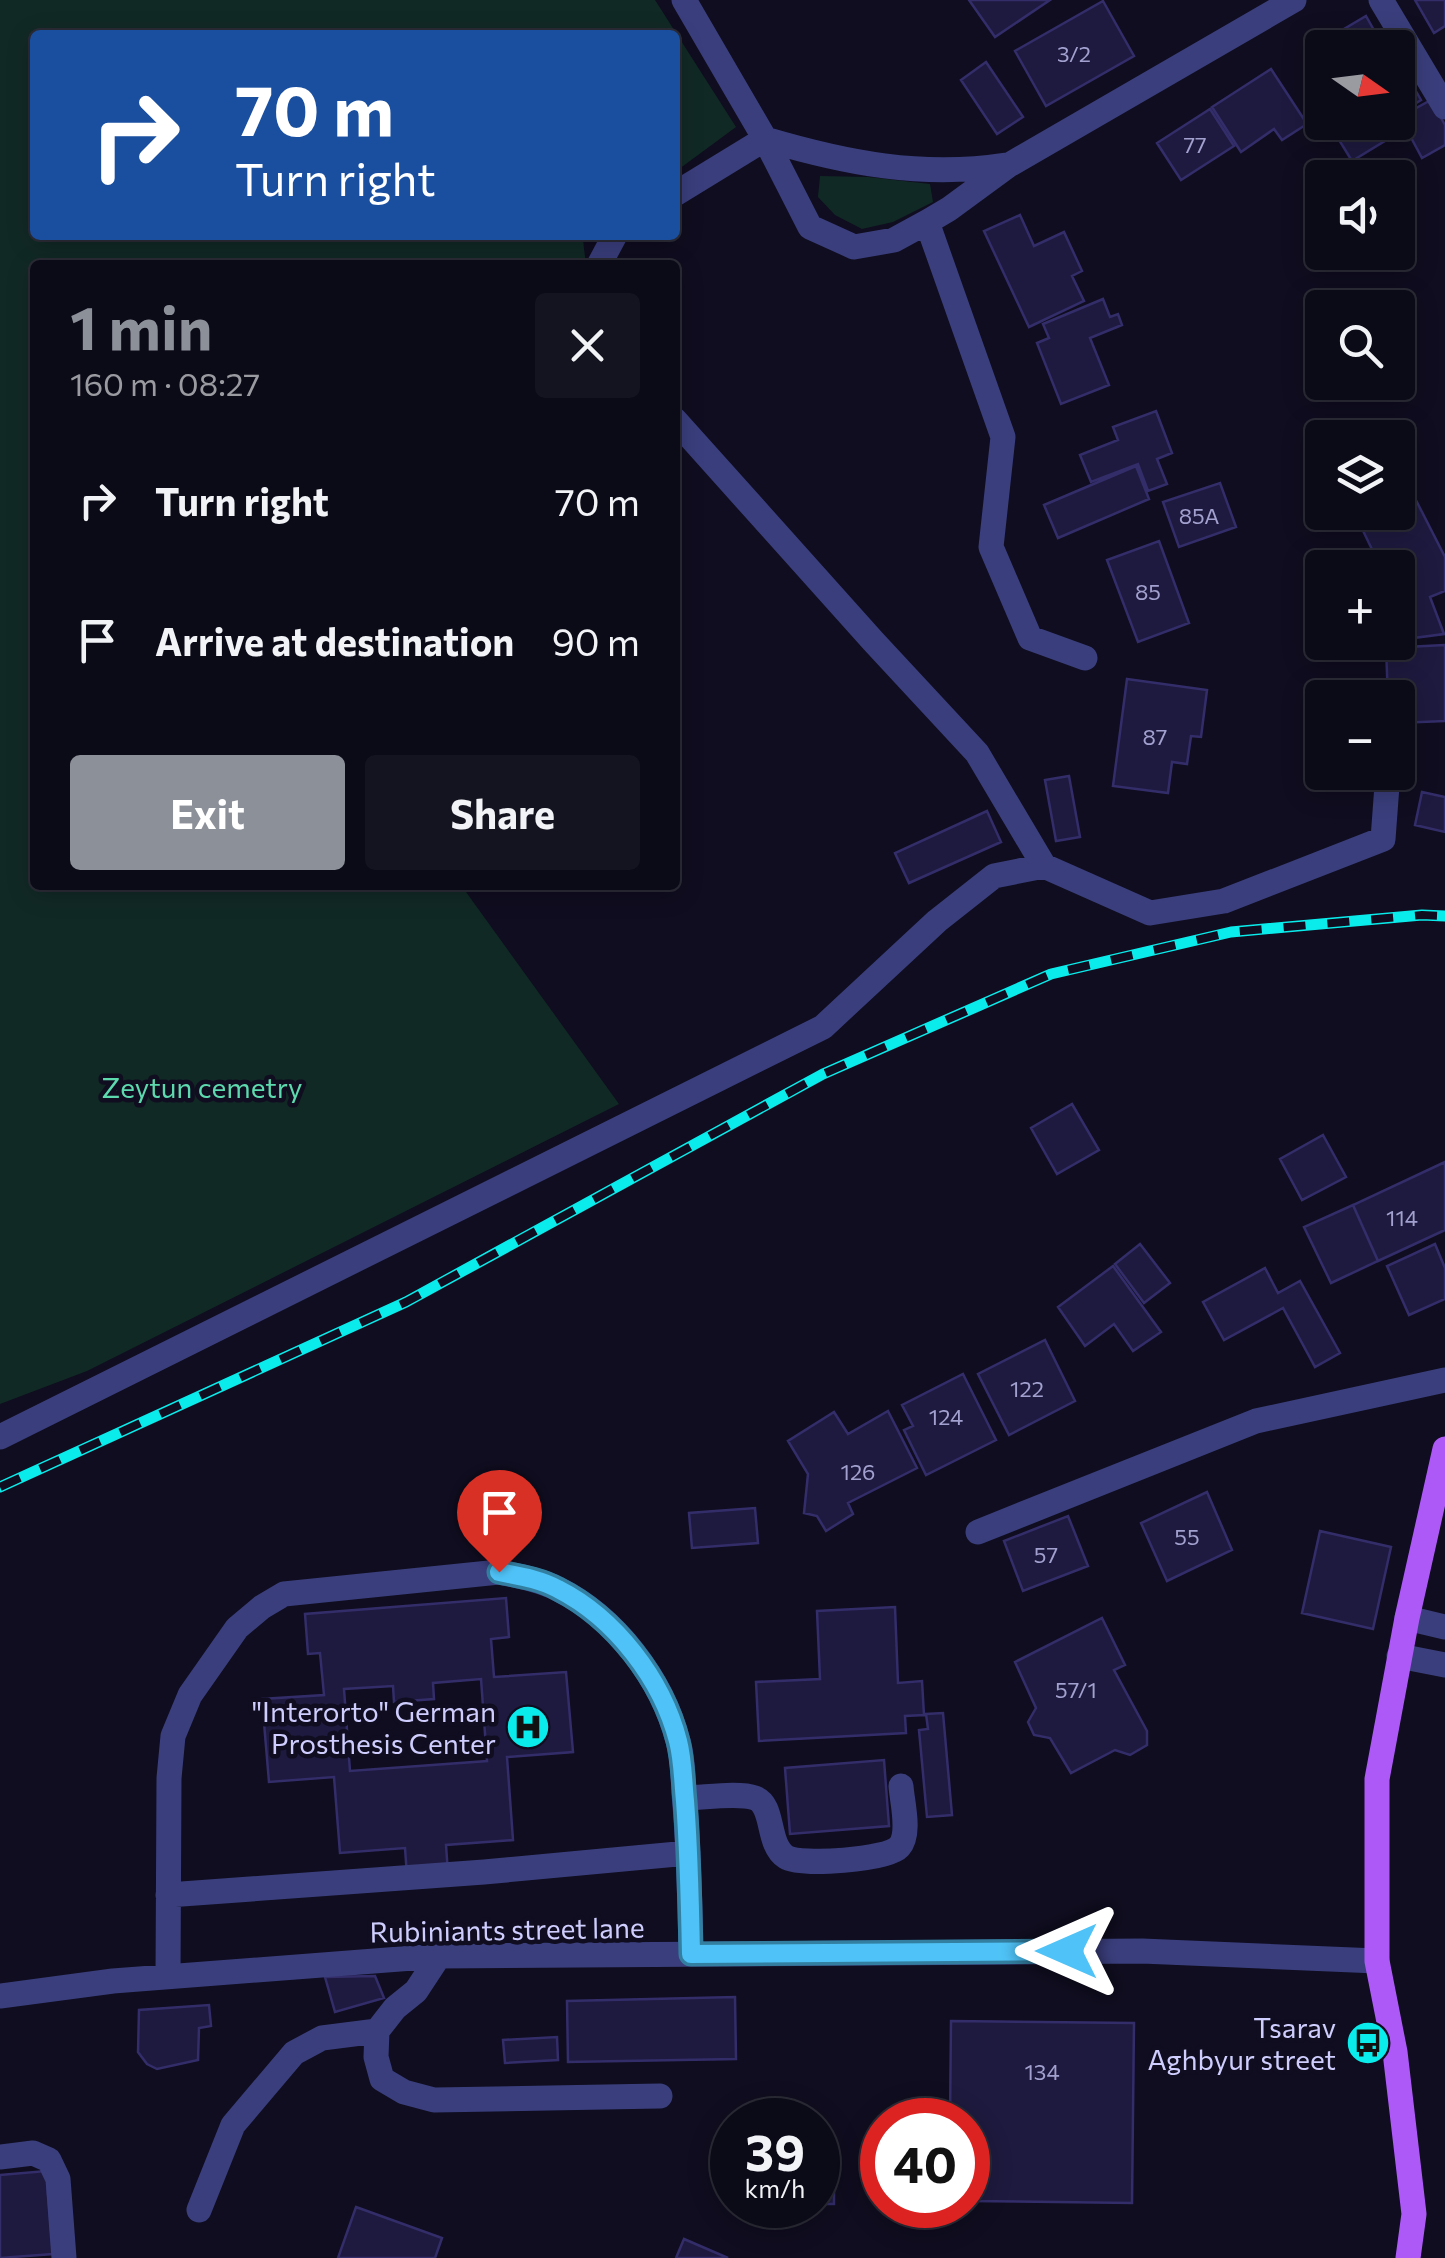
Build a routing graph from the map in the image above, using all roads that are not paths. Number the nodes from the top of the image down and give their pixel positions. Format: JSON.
{"nodes":[{"id":1,"x":684,"y":0,"type":"edge"},
{"id":2,"x":1294,"y":0,"type":"edge"},
{"id":3,"x":1381,"y":0,"type":"edge"},
{"id":4,"x":1445,"y":107,"type":"edge"},
{"id":5,"x":766,"y":138,"type":"junction"},
{"id":6,"x":1009,"y":164,"type":"junction"},
{"id":7,"x":680,"y":191,"type":"edge"},
{"id":8,"x":927,"y":222,"type":"junction"},
{"id":9,"x":680,"y":426,"type":"edge"},
{"id":10,"x":1086,"y":658,"type":"dead end"},
{"id":11,"x":1387,"y":790,"type":"edge"},
{"id":12,"x":1044,"y":866,"type":"junction"},
{"id":13,"x":1445,"y":1380,"type":"edge"},
{"id":14,"x":0,"y":1437,"type":"edge"},
{"id":15,"x":1444,"y":1455,"type":"edge"},
{"id":16,"x":978,"y":1532,"type":"dead end"},
{"id":17,"x":1407,"y":1618,"type":"junction"},
{"id":18,"x":1445,"y":1627,"type":"edge"},
{"id":19,"x":1400,"y":1656,"type":"junction"},
{"id":20,"x":1445,"y":1665,"type":"edge"},
{"id":21,"x":901,"y":1786,"type":"dead end"},
{"id":22,"x":684,"y":1798,"type":"junction"},
{"id":23,"x":688,"y":1854,"type":"junction"},
{"id":24,"x":168,"y":1895,"type":"junction"},
{"id":25,"x":691,"y":1954,"type":"junction"},
{"id":26,"x":439,"y":1956,"type":"junction"},
{"id":27,"x":1377,"y":1962,"type":"junction"},
{"id":28,"x":168,"y":1976,"type":"junction"},
{"id":29,"x":0,"y":1996,"type":"edge"},
{"id":30,"x":377,"y":2030,"type":"junction"},
{"id":31,"x":660,"y":2096,"type":"dead end"},
{"id":32,"x":0,"y":2156,"type":"edge"},
{"id":33,"x":199,"y":2210,"type":"dead end"},
{"id":34,"x":64,"y":2258,"type":"edge"},
{"id":35,"x":1408,"y":2258,"type":"edge"}],
"edges":[{"from":1,"to":5,"type":"street"},
{"from":2,"to":6,"type":"street"},
{"from":3,"to":4,"type":"street"},
{"from":5,"to":6,"type":"street"},
{"from":5,"to":7,"type":"street"},
{"from":5,"to":8,"type":"street"},
{"from":6,"to":8,"type":"street"},
{"from":8,"to":10,"type":"street"},
{"from":9,"to":12,"type":"street"},
{"from":11,"to":12,"type":"street"},
{"from":12,"to":14,"type":"street"},
{"from":13,"to":16,"type":"street"},
{"from":15,"to":17,"type":"main road"},
{"from":17,"to":18,"type":"street"},
{"from":17,"to":19,"type":"main road"},
{"from":19,"to":20,"type":"street"},
{"from":19,"to":27,"type":"main road"},
{"from":21,"to":22,"type":"street"},
{"from":22,"to":23,"type":"street"},
{"from":22,"to":24,"type":"street"},
{"from":23,"to":24,"type":"street"},
{"from":23,"to":25,"type":"street"},
{"from":24,"to":28,"type":"street"},
{"from":25,"to":26,"type":"street","name":"Rubiniants street lane"},
{"from":25,"to":27,"type":"street","name":"Rubiniants street lane"},
{"from":26,"to":28,"type":"street","name":"Rubiniants street lane"},
{"from":26,"to":30,"type":"street"},
{"from":27,"to":35,"type":"main road"},
{"from":28,"to":29,"type":"street","name":"Rubiniants street lane"},
{"from":30,"to":31,"type":"street"},
{"from":30,"to":33,"type":"street"},
{"from":32,"to":34,"type":"street"}]}
